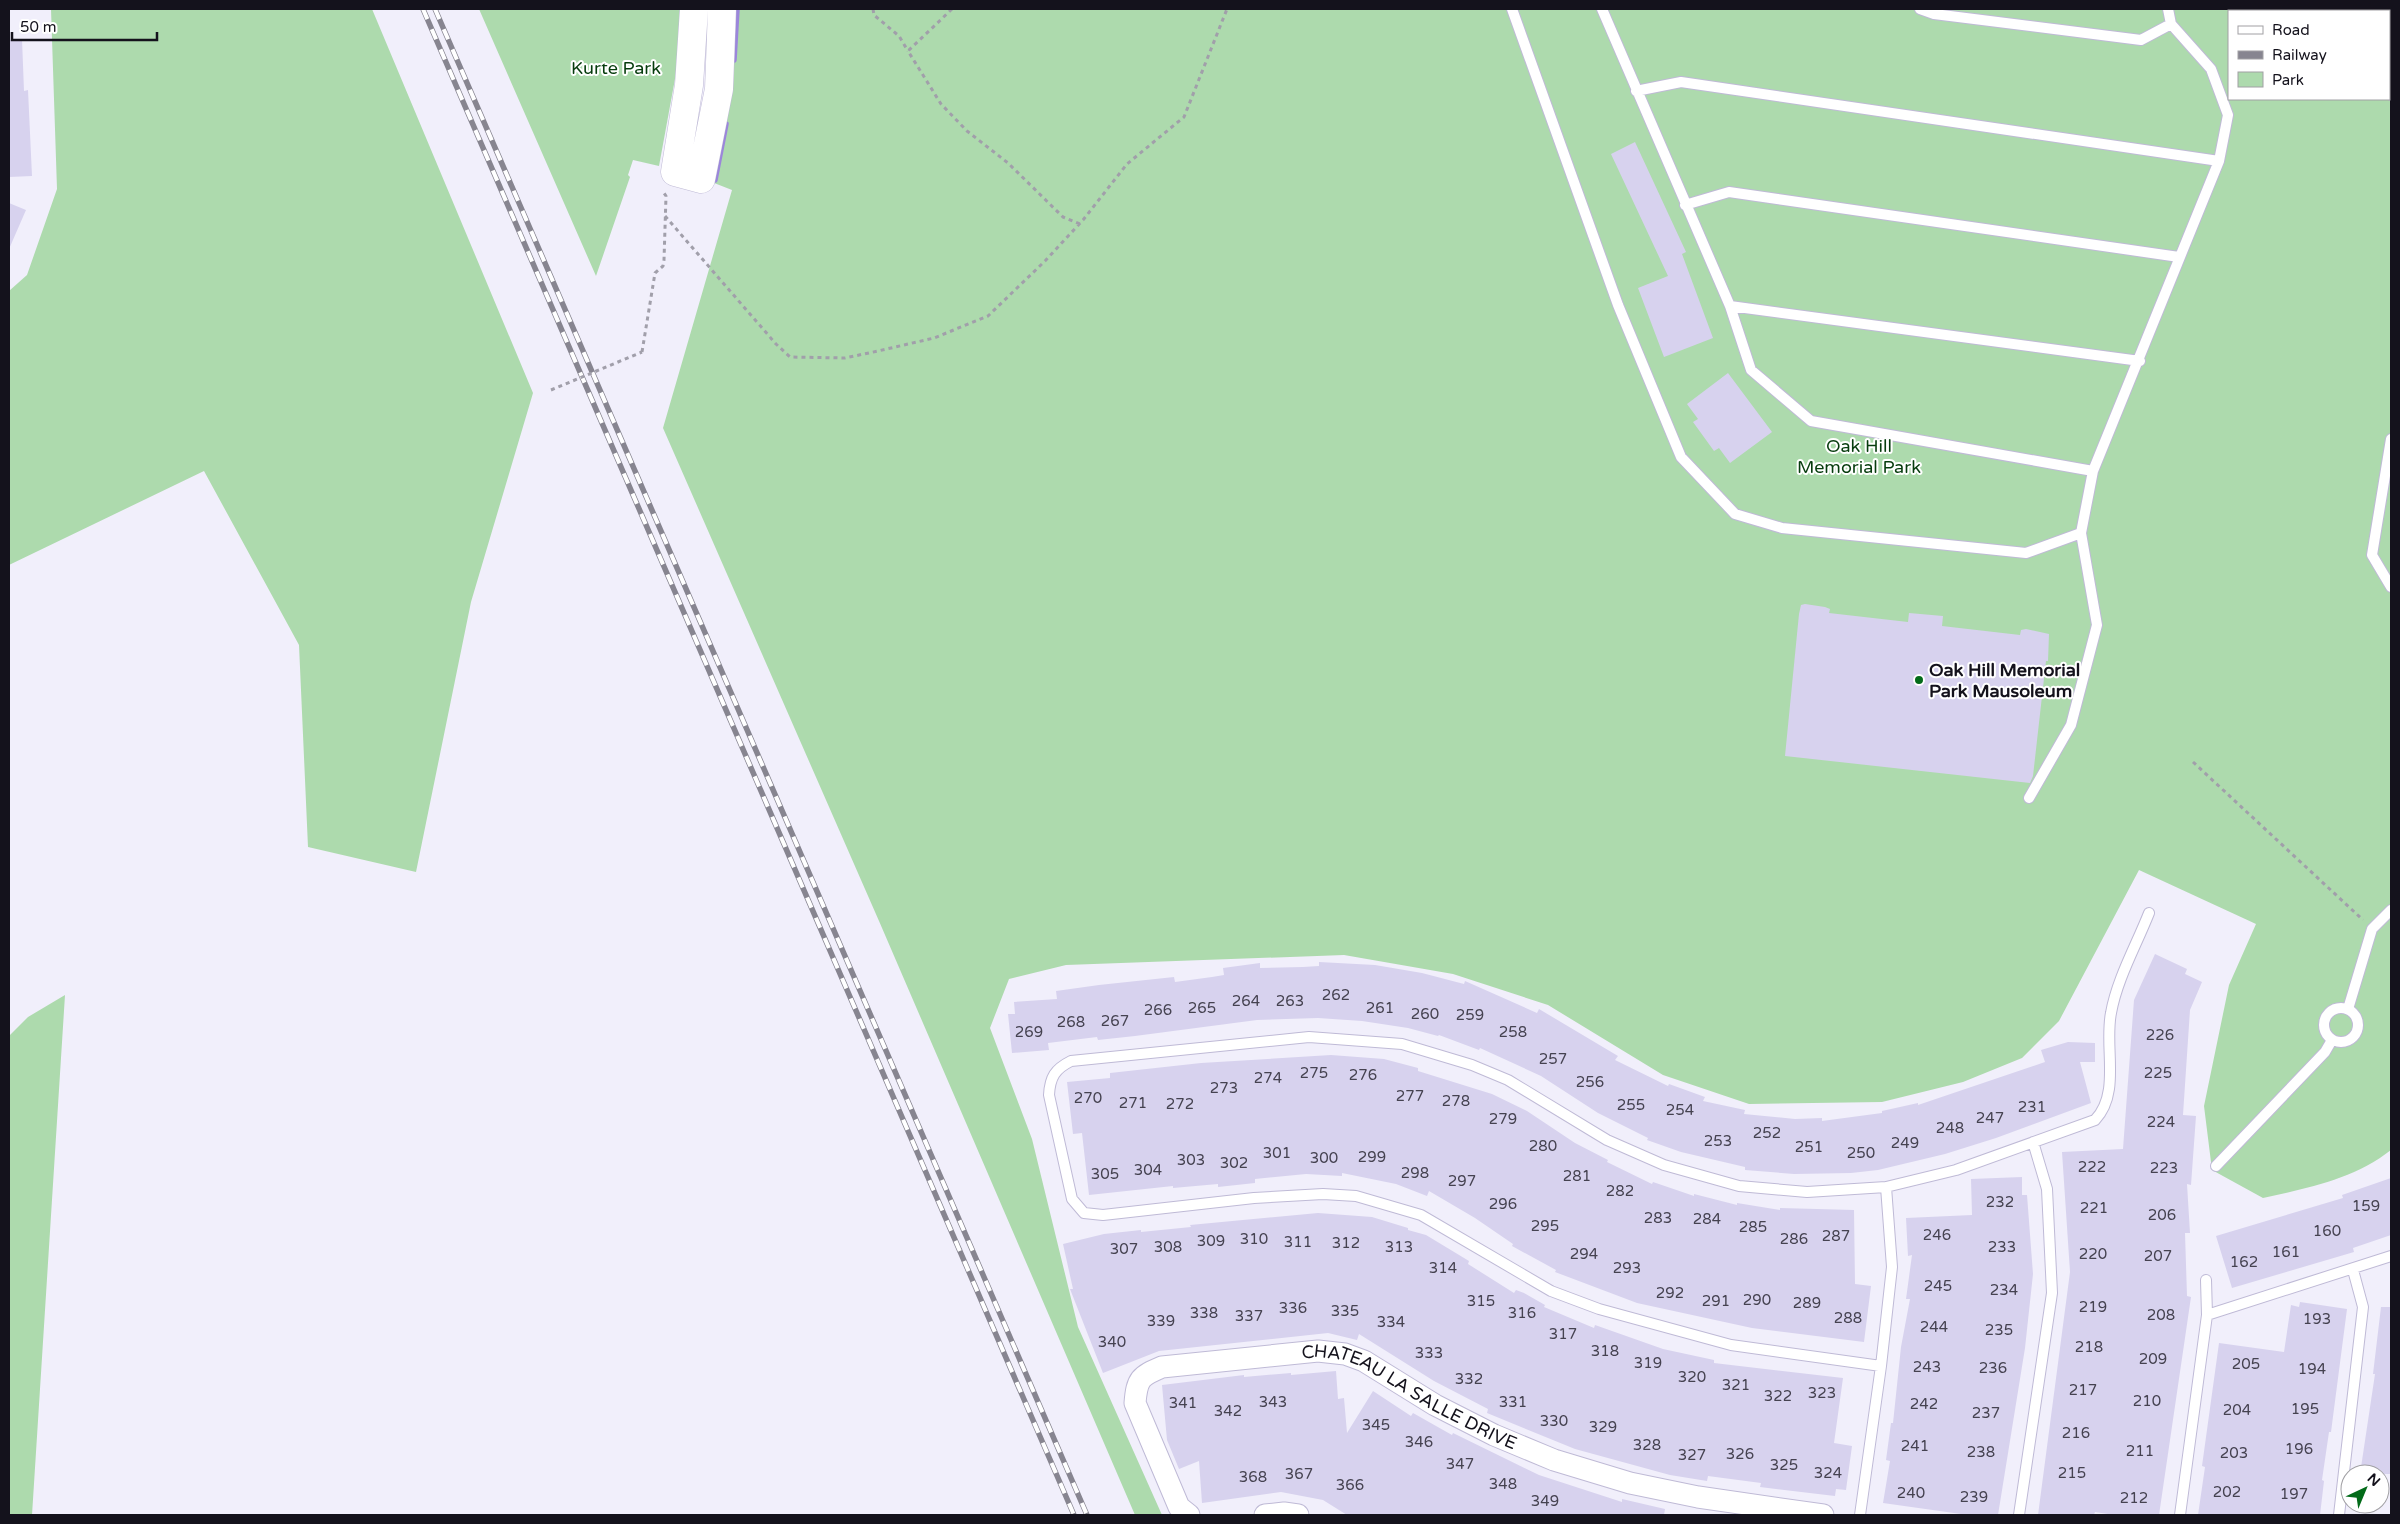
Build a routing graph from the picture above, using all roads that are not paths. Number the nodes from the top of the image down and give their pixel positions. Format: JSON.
{"nodes":[{"id":1,"x":694,"y":9,"type":"edge"},
{"id":2,"x":722,"y":9,"type":"edge"},
{"id":3,"x":1512,"y":9,"type":"edge"},
{"id":4,"x":1602,"y":9,"type":"edge"},
{"id":5,"x":1920,"y":9,"type":"edge"},
{"id":6,"x":2168,"y":9,"type":"edge"},
{"id":7,"x":2170,"y":24,"type":"junction"},
{"id":8,"x":1636,"y":91,"type":"junction"},
{"id":9,"x":2219,"y":161,"type":"junction"},
{"id":10,"x":1685,"y":205,"type":"junction"},
{"id":11,"x":2179,"y":257,"type":"junction"},
{"id":12,"x":1730,"y":306,"type":"junction"},
{"id":13,"x":2140,"y":361,"type":"junction"},
{"id":14,"x":2391,"y":439,"type":"edge"},
{"id":15,"x":2093,"y":470,"type":"junction"},
{"id":16,"x":2080,"y":533,"type":"junction"},
{"id":17,"x":2391,"y":587,"type":"edge"},
{"id":18,"x":2029,"y":798,"type":"dead end"},
{"id":19,"x":2391,"y":910,"type":"edge"},
{"id":20,"x":2149,"y":913,"type":"dead end"},
{"id":21,"x":2348,"y":1009,"type":"junction"},
{"id":22,"x":2332,"y":1040,"type":"junction"},
{"id":23,"x":2033,"y":1142,"type":"junction"},
{"id":24,"x":2216,"y":1166,"type":"dead end"},
{"id":25,"x":1886,"y":1187,"type":"junction"},
{"id":26,"x":2391,"y":1256,"type":"edge"},
{"id":27,"x":2352,"y":1270,"type":"junction"},
{"id":28,"x":2206,"y":1280,"type":"dead end"},
{"id":29,"x":2207,"y":1316,"type":"junction"},
{"id":30,"x":1882,"y":1366,"type":"junction"},
{"id":31,"x":1188,"y":1515,"type":"edge"},
{"id":32,"x":1265,"y":1515,"type":"edge"},
{"id":33,"x":1298,"y":1515,"type":"edge"},
{"id":34,"x":1824,"y":1515,"type":"edge"},
{"id":35,"x":1860,"y":1515,"type":"edge"},
{"id":36,"x":2019,"y":1515,"type":"edge"},
{"id":37,"x":2180,"y":1515,"type":"edge"},
{"id":38,"x":2339,"y":1515,"type":"edge"}],
"edges":[{"from":1,"to":2,"type":"street"},
{"from":3,"to":16,"type":"lane"},
{"from":4,"to":8,"type":"lane"},
{"from":5,"to":7,"type":"lane"},
{"from":6,"to":7,"type":"lane"},
{"from":7,"to":9,"type":"lane"},
{"from":8,"to":9,"type":"lane"},
{"from":8,"to":10,"type":"lane"},
{"from":9,"to":11,"type":"lane"},
{"from":10,"to":11,"type":"lane"},
{"from":10,"to":12,"type":"lane"},
{"from":11,"to":13,"type":"lane"},
{"from":12,"to":13,"type":"lane"},
{"from":12,"to":15,"type":"lane"},
{"from":13,"to":15,"type":"lane"},
{"from":14,"to":17,"type":"lane"},
{"from":15,"to":16,"type":"lane"},
{"from":16,"to":18,"type":"lane"},
{"from":19,"to":21,"type":"lane"},
{"from":20,"to":23,"type":"lane"},
{"from":21,"to":22,"type":"lane"},
{"from":21,"to":22,"type":"lane"},
{"from":22,"to":24,"type":"lane"},
{"from":23,"to":25,"type":"lane"},
{"from":23,"to":36,"type":"lane"},
{"from":25,"to":30,"type":"lane"},
{"from":25,"to":30,"type":"lane"},
{"from":26,"to":27,"type":"lane"},
{"from":27,"to":29,"type":"lane"},
{"from":27,"to":38,"type":"lane"},
{"from":28,"to":29,"type":"lane"},
{"from":29,"to":37,"type":"lane"},
{"from":30,"to":35,"type":"lane"},
{"from":31,"to":34,"type":"street","name":"CHATEAU LA SALLE DRIVE"},
{"from":32,"to":33,"type":"street"}]}
